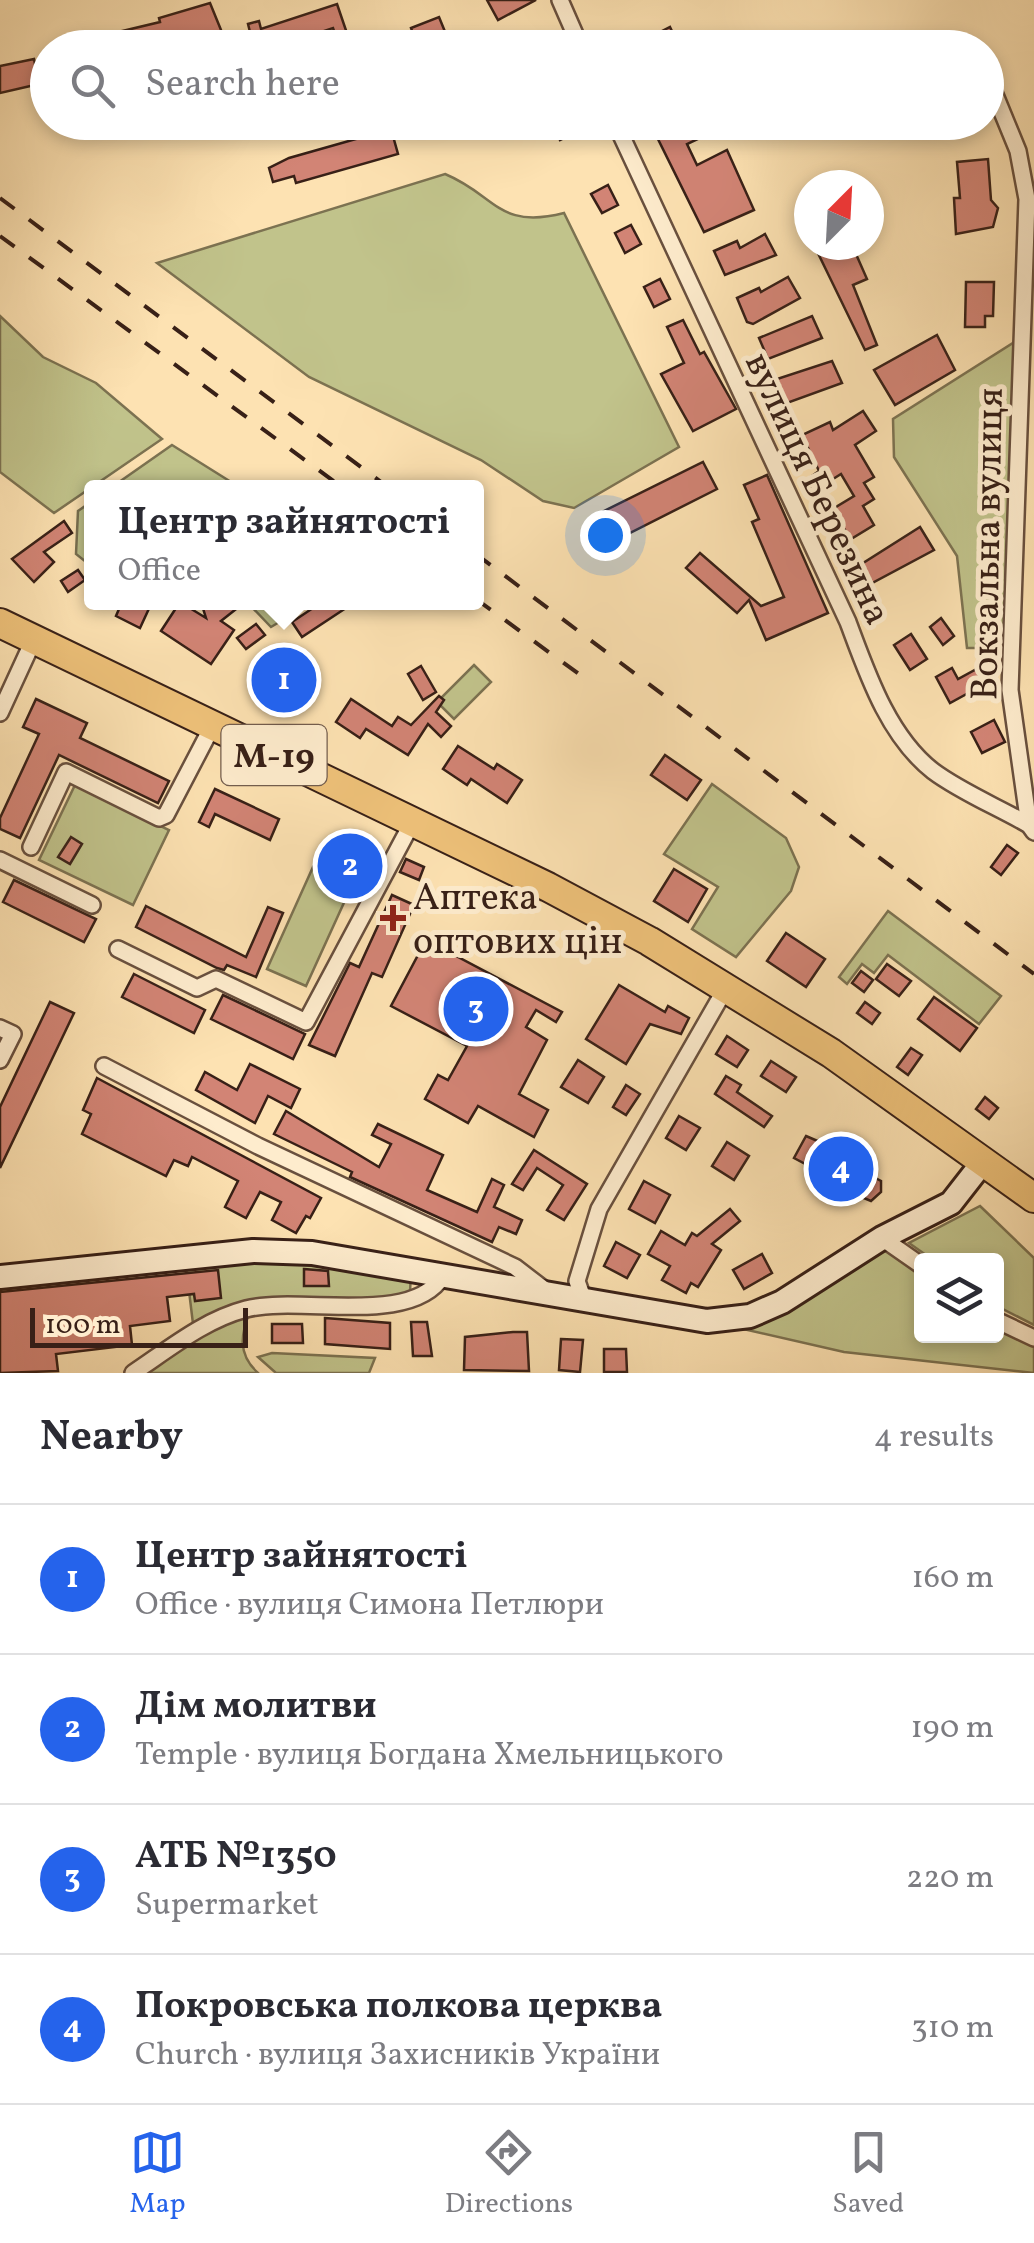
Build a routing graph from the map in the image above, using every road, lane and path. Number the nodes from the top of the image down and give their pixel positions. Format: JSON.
{"nodes":[{"id":1,"x":560,"y":0,"type":"edge"},
{"id":2,"x":573,"y":30,"type":"edge"},
{"id":3,"x":1004,"y":115,"type":"edge"},
{"id":4,"x":623,"y":140,"type":"edge"},
{"id":5,"x":0,"y":623,"type":"edge"},
{"id":6,"x":34,"y":639,"type":"junction"},
{"id":7,"x":0,"y":713,"type":"edge"},
{"id":8,"x":209,"y":733,"type":"junction"},
{"id":9,"x":413,"y":821,"type":"junction"},
{"id":10,"x":1031,"y":828,"type":"edge"},
{"id":11,"x":31,"y":847,"type":"dead end"},
{"id":12,"x":0,"y":860,"type":"edge"},
{"id":13,"x":92,"y":905,"type":"dead end"},
{"id":14,"x":118,"y":950,"type":"dead end"},
{"id":15,"x":727,"y":986,"type":"junction"},
{"id":16,"x":0,"y":1028,"type":"edge"},
{"id":17,"x":0,"y":1060,"type":"edge"},
{"id":18,"x":104,"y":1066,"type":"dead end"},
{"id":19,"x":983,"y":1162,"type":"junction"},
{"id":20,"x":1034,"y":1198,"type":"edge"},
{"id":21,"x":882,"y":1238,"type":"junction"},
{"id":22,"x":914,"y":1260,"type":"edge"},
{"id":23,"x":444,"y":1276,"type":"junction"},
{"id":24,"x":0,"y":1277,"type":"edge"},
{"id":25,"x":546,"y":1294,"type":"junction"},
{"id":26,"x":584,"y":1301,"type":"junction"},
{"id":27,"x":1004,"y":1324,"type":"edge"},
{"id":28,"x":1034,"y":1338,"type":"edge"},
{"id":29,"x":132,"y":1373,"type":"edge"}],
"edges":[{"from":1,"to":2,"type":"street"},
{"from":3,"to":10,"type":"street","name":"Вокзальна вулиця"},
{"from":4,"to":10,"type":"street","name":"вулиця Березина"},
{"from":5,"to":6,"type":"highway","number":"М-19"},
{"from":6,"to":7,"type":"street"},
{"from":6,"to":8,"type":"highway","number":"М-19"},
{"from":8,"to":9,"type":"highway","number":"М-19"},
{"from":8,"to":11,"type":"street"},
{"from":9,"to":14,"type":"street"},
{"from":9,"to":15,"type":"highway","number":"М-19"},
{"from":12,"to":13,"type":"street"},
{"from":15,"to":19,"type":"highway","number":"М-19"},
{"from":15,"to":26,"type":"street"},
{"from":16,"to":17,"type":"street"},
{"from":18,"to":25,"type":"street"},
{"from":19,"to":20,"type":"highway","number":"М-19"},
{"from":19,"to":21,"type":"street"},
{"from":21,"to":22,"type":"street"},
{"from":21,"to":26,"type":"street"},
{"from":23,"to":24,"type":"street"},
{"from":23,"to":25,"type":"street"},
{"from":23,"to":29,"type":"street"},
{"from":25,"to":26,"type":"street"},
{"from":27,"to":28,"type":"street"}]}
